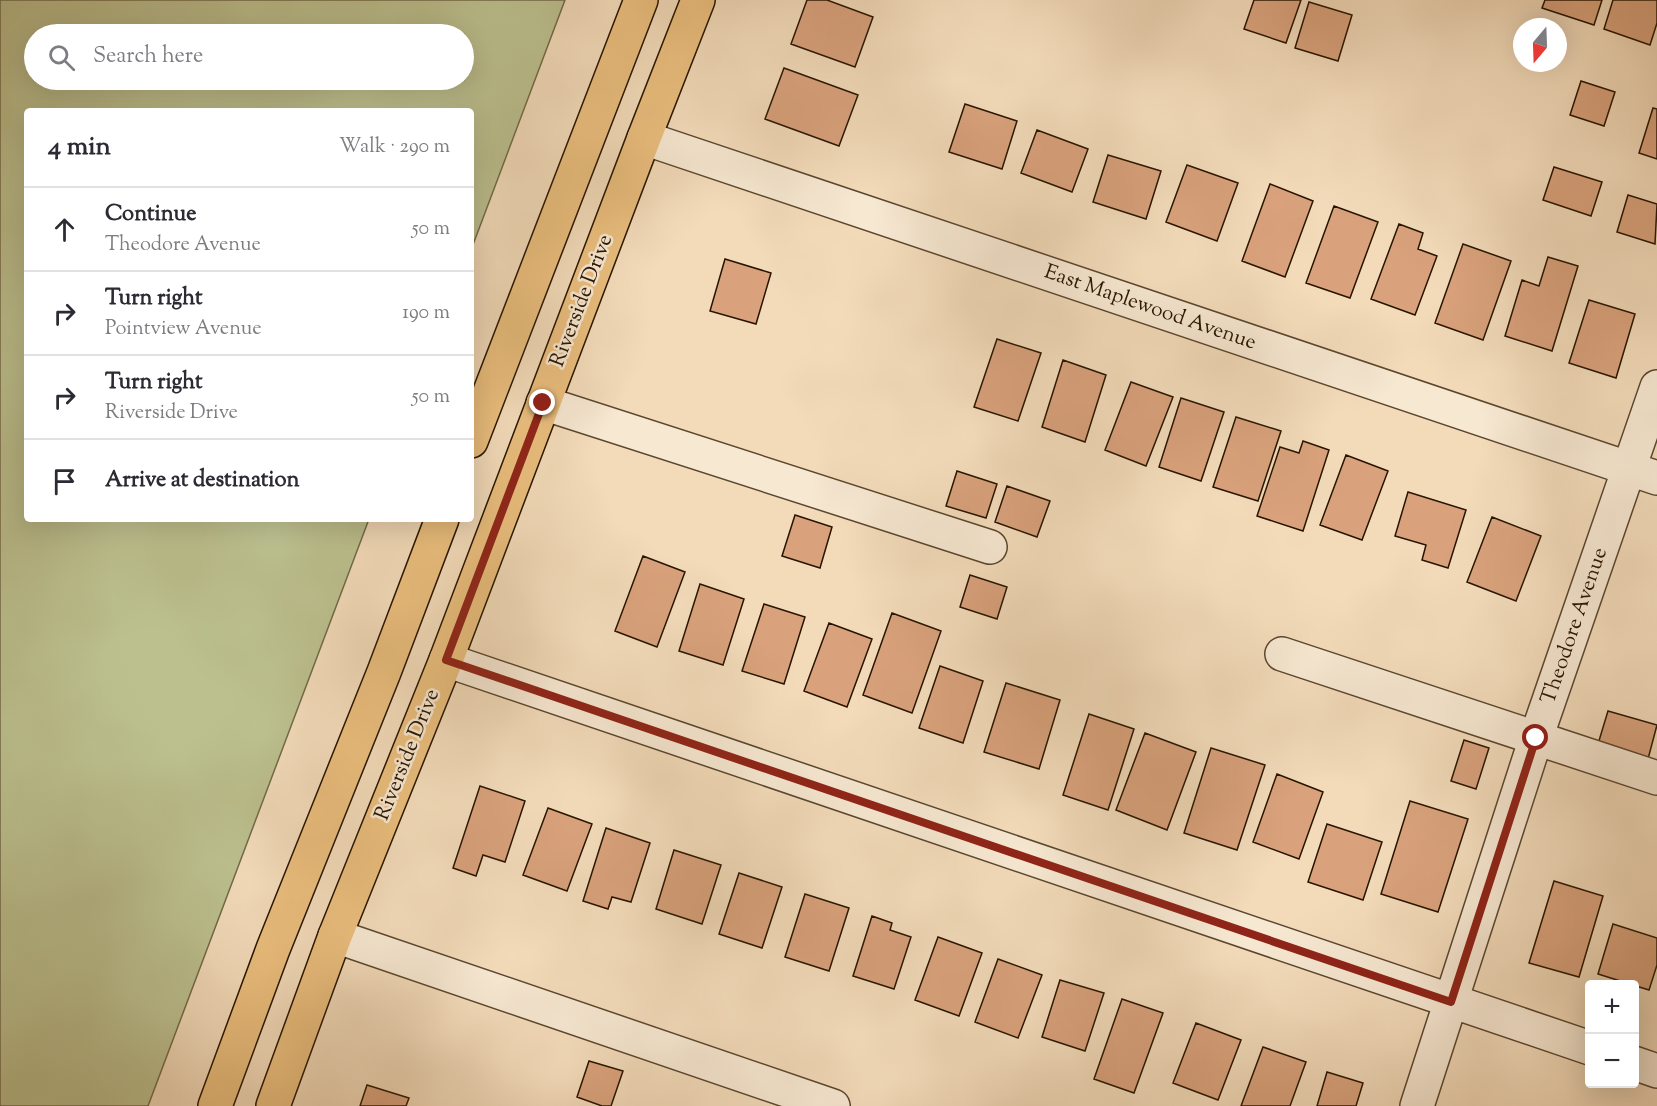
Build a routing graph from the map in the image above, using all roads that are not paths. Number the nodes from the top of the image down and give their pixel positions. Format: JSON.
{"nodes":[{"id":1,"x":641,"y":0,"type":"edge"},
{"id":2,"x":698,"y":0,"type":"edge"},
{"id":3,"x":644,"y":138,"type":"junction"},
{"id":4,"x":1657,"y":387,"type":"edge"},
{"id":5,"x":543,"y":403,"type":"junction"},
{"id":6,"x":474,"y":433,"type":"edge"},
{"id":7,"x":1643,"y":473,"type":"edge"},
{"id":8,"x":441,"y":522,"type":"edge"},
{"id":9,"x":990,"y":548,"type":"dead end"},
{"id":10,"x":1282,"y":654,"type":"dead end"},
{"id":11,"x":446,"y":660,"type":"junction"},
{"id":12,"x":1536,"y":738,"type":"junction"},
{"id":13,"x":1657,"y":778,"type":"edge"},
{"id":14,"x":335,"y":936,"type":"junction"},
{"id":15,"x":1451,"y":1002,"type":"junction"},
{"id":16,"x":1585,"y":1046,"type":"edge"},
{"id":17,"x":1639,"y":1064,"type":"edge"},
{"id":18,"x":1657,"y":1071,"type":"edge"},
{"id":19,"x":215,"y":1106,"type":"edge"},
{"id":20,"x":273,"y":1106,"type":"edge"},
{"id":21,"x":833,"y":1106,"type":"edge"},
{"id":22,"x":1417,"y":1106,"type":"edge"}],
"edges":[{"from":1,"to":6,"type":"main road"},
{"from":2,"to":3,"type":"main road","name":"Riverside Drive"},
{"from":3,"to":5,"type":"main road","name":"Riverside Drive"},
{"from":3,"to":7,"type":"street","name":"East Maplewood Avenue"},
{"from":4,"to":7,"type":"street","name":"Theodore Avenue"},
{"from":5,"to":9,"type":"street"},
{"from":5,"to":11,"type":"main road","name":"Riverside Drive"},
{"from":7,"to":12,"type":"street","name":"Theodore Avenue"},
{"from":8,"to":19,"type":"main road"},
{"from":10,"to":12,"type":"street"},
{"from":11,"to":14,"type":"main road","name":"Riverside Drive"},
{"from":11,"to":15,"type":"street"},
{"from":12,"to":13,"type":"street"},
{"from":12,"to":15,"type":"street","name":"Theodore Avenue"},
{"from":14,"to":20,"type":"main road","name":"Riverside Drive"},
{"from":14,"to":21,"type":"street"},
{"from":15,"to":16,"type":"street"},
{"from":15,"to":22,"type":"street","name":"Theodore Avenue"},
{"from":17,"to":18,"type":"street"}]}
